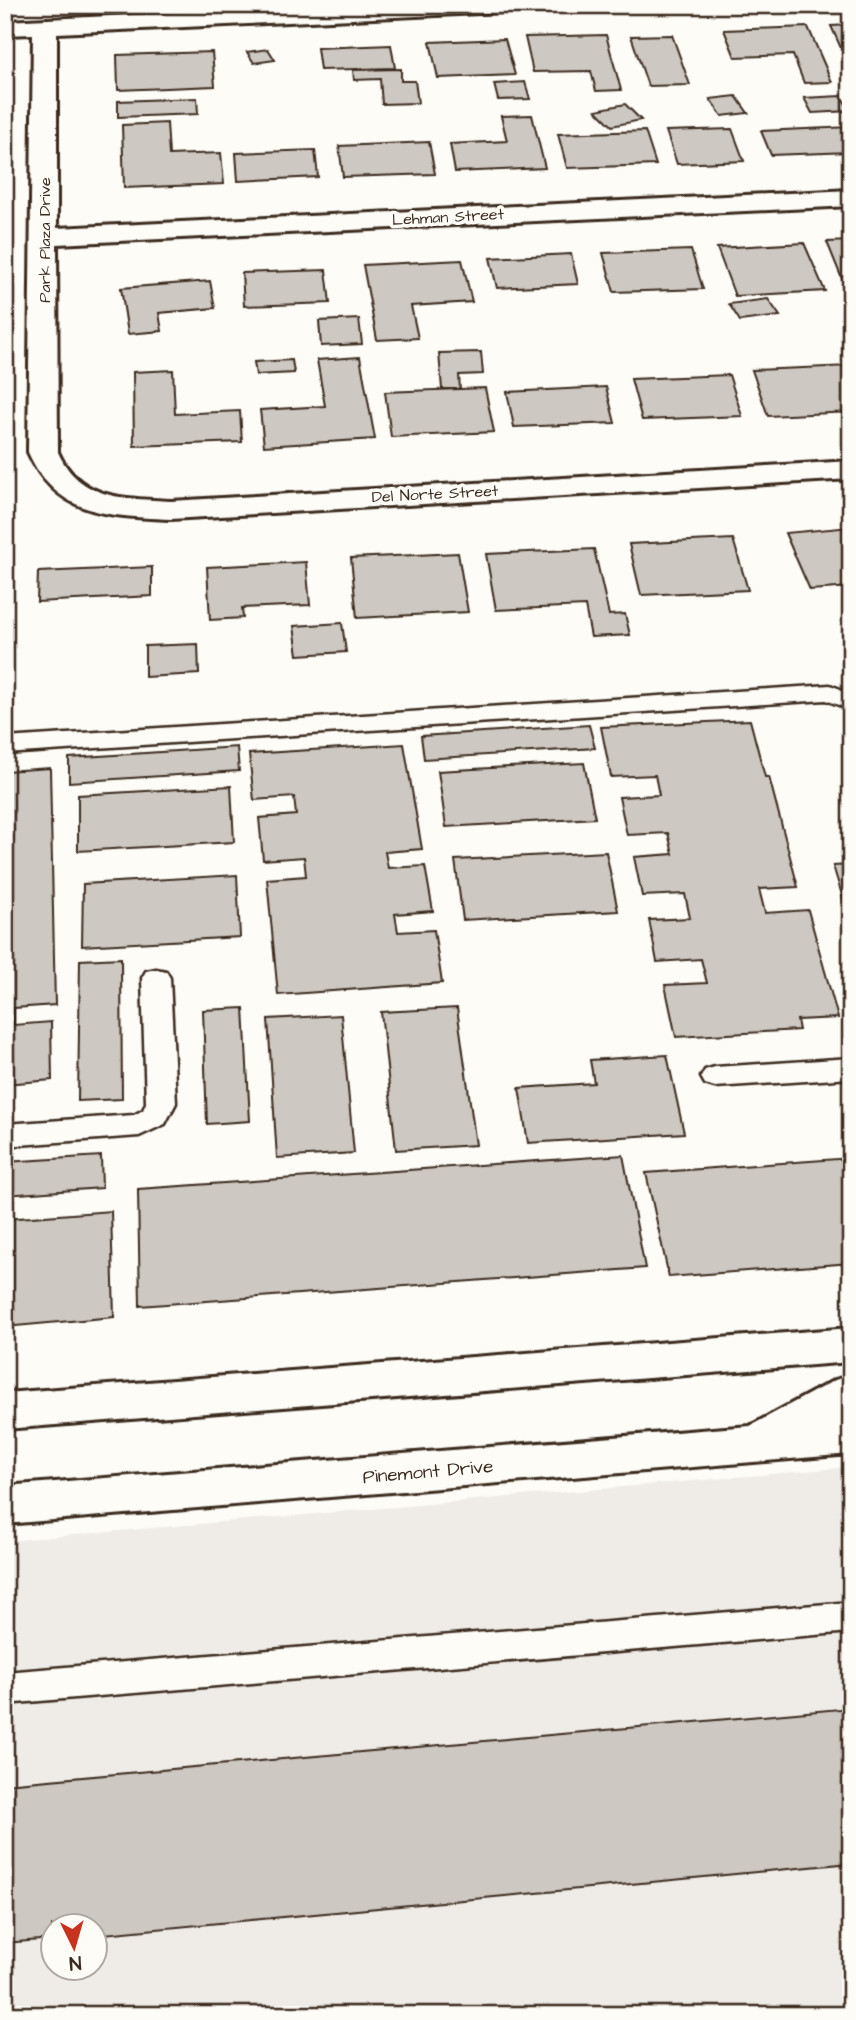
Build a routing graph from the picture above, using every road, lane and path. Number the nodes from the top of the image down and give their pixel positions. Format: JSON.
{"nodes":[{"id":1,"x":501,"y":5,"type":"edge"},
{"id":2,"x":307,"y":10,"type":"edge"},
{"id":3,"x":46,"y":26,"type":"junction"},
{"id":4,"x":5,"y":28,"type":"edge"},
{"id":5,"x":851,"y":198,"type":"edge"},
{"id":6,"x":46,"y":237,"type":"junction"},
{"id":7,"x":44,"y":454,"type":"joint"},
{"id":8,"x":851,"y":470,"type":"edge"},
{"id":9,"x":851,"y":703,"type":"edge"},
{"id":10,"x":5,"y":746,"type":"edge"},
{"id":11,"x":156,"y":978,"type":"dead end"},
{"id":12,"x":851,"y":1068,"type":"edge"},
{"id":13,"x":715,"y":1077,"type":"dead end"},
{"id":14,"x":5,"y":1135,"type":"edge"},
{"id":15,"x":851,"y":1345,"type":"edge"},
{"id":16,"x":851,"y":1393,"type":"edge"},
{"id":17,"x":5,"y":1411,"type":"edge"},
{"id":18,"x":851,"y":1436,"type":"edge"},
{"id":19,"x":753,"y":1445,"type":"junction"},
{"id":20,"x":5,"y":1505,"type":"edge"},
{"id":21,"x":851,"y":1617,"type":"edge"},
{"id":22,"x":5,"y":1688,"type":"edge"}],
"edges":[{"from":1,"to":2,"type":"street"},
{"from":2,"to":3,"type":"street"},
{"from":3,"to":4,"type":"street"},
{"from":3,"to":6,"type":"street","name":"Park Plaza Drive"},
{"from":5,"to":6,"type":"street","name":"Lehman Street"},
{"from":6,"to":7,"type":"street","name":"Park Plaza Drive"},
{"from":7,"to":8,"type":"street","name":"Del Norte Street"},
{"from":9,"to":10,"type":"lane"},
{"from":11,"to":14,"type":"lane"},
{"from":12,"to":13,"type":"lane"},
{"from":15,"to":17,"type":"street"},
{"from":16,"to":19,"type":"street"},
{"from":18,"to":19,"type":"street","name":"Pinemont Drive"},
{"from":19,"to":20,"type":"street","name":"Pinemont Drive"},
{"from":21,"to":22,"type":"lane"}]}
